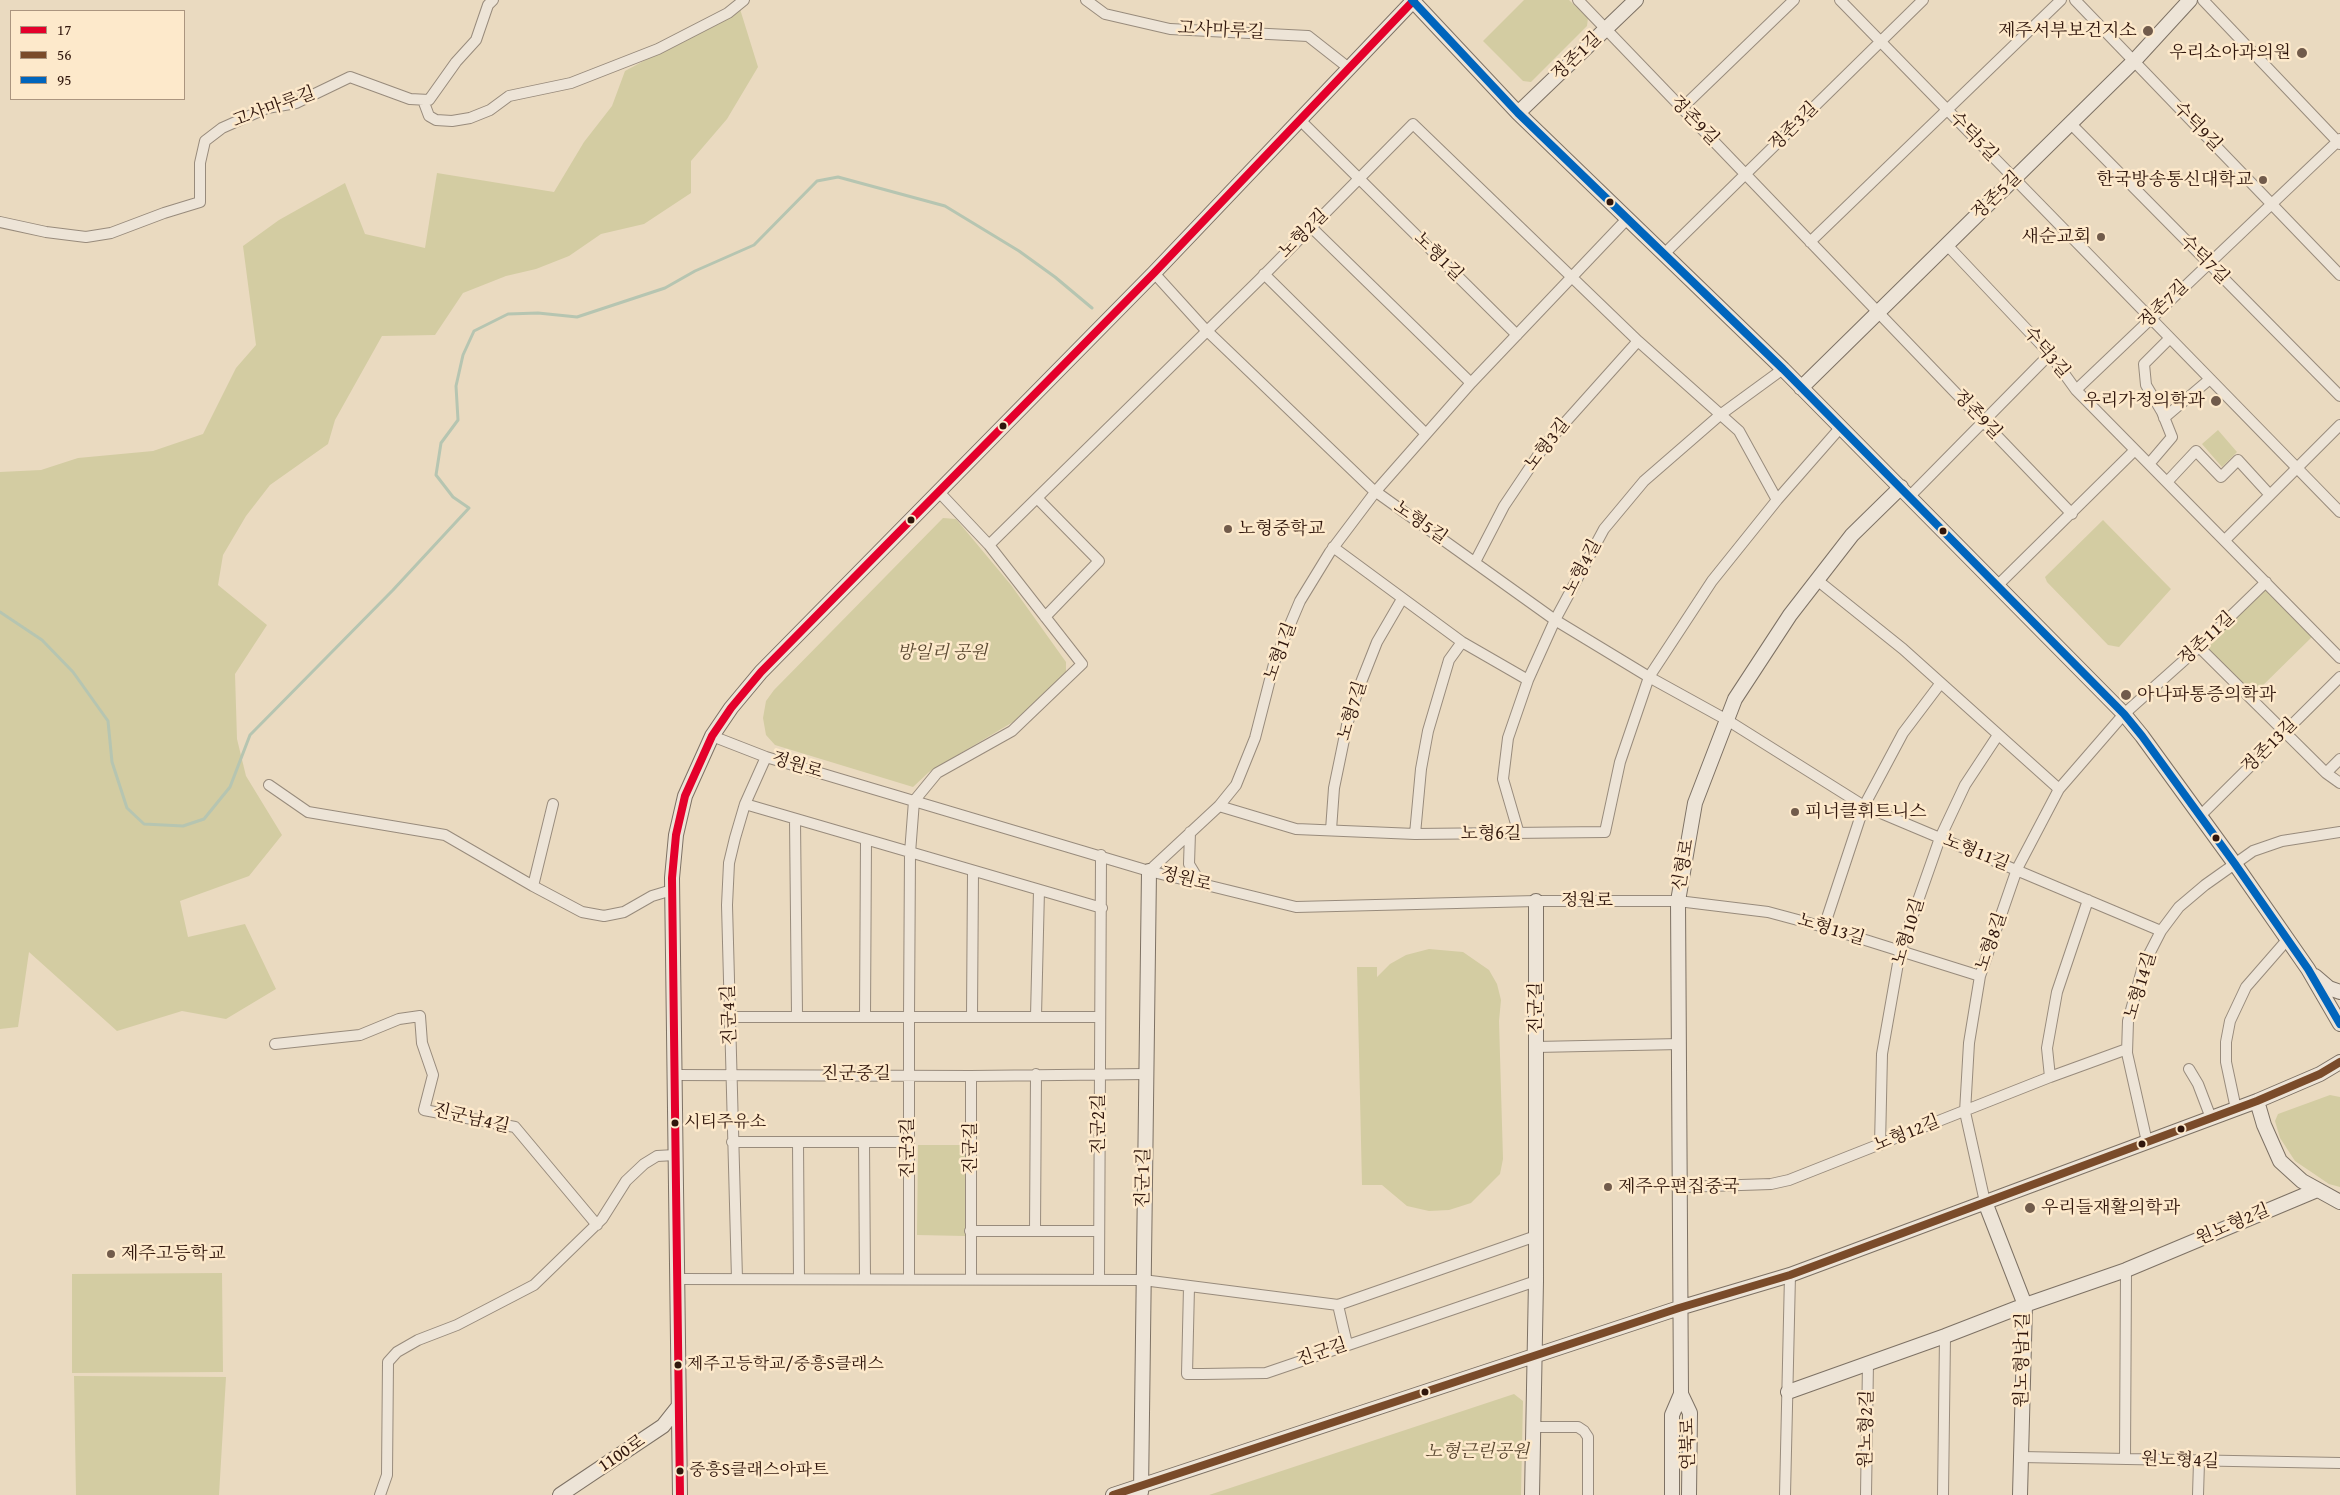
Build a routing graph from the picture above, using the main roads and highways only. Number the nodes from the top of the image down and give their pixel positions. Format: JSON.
{"nodes":[{"id":1,"x":1413,"y":0,"type":"edge"},
{"id":2,"x":1636,"y":0,"type":"edge"},
{"id":3,"x":2190,"y":0,"type":"edge"},
{"id":4,"x":1518,"y":113,"type":"junction"},
{"id":5,"x":1801,"y":388,"type":"junction"},
{"id":6,"x":1906,"y":492,"type":"junction"},
{"id":7,"x":1148,"y":871,"type":"road end"},
{"id":8,"x":1536,"y":901,"type":"road end"},
{"id":9,"x":2308,"y":969,"type":"junction"},
{"id":10,"x":2340,"y":992,"type":"edge"},
{"id":11,"x":2340,"y":1024,"type":"edge"},
{"id":12,"x":2340,"y":1062,"type":"edge"},
{"id":13,"x":2257,"y":1101,"type":"junction"},
{"id":14,"x":2317,"y":1190,"type":"junction"},
{"id":15,"x":1986,"y":1202,"type":"junction"},
{"id":16,"x":2340,"y":1202,"type":"edge"},
{"id":17,"x":2025,"y":1304,"type":"junction"},
{"id":18,"x":1679,"y":1308,"type":"junction"},
{"id":19,"x":1534,"y":1358,"type":"junction"},
{"id":20,"x":1788,"y":1392,"type":"road end"},
{"id":21,"x":1681,"y":1394,"type":"junction"},
{"id":22,"x":678,"y":1407,"type":"junction"},
{"id":23,"x":1142,"y":1490,"type":"edge"},
{"id":24,"x":560,"y":1495,"type":"edge"},
{"id":25,"x":680,"y":1495,"type":"edge"},
{"id":26,"x":1114,"y":1495,"type":"edge"},
{"id":27,"x":1532,"y":1495,"type":"edge"},
{"id":28,"x":1672,"y":1495,"type":"edge"},
{"id":29,"x":1689,"y":1495,"type":"edge"},
{"id":30,"x":2020,"y":1495,"type":"edge"}],
"edges":[{"from":1,"to":4,"type":"main road"},
{"from":1,"to":22,"type":"main road"},
{"from":2,"to":4,"type":"main road","name":"정존1길"},
{"from":3,"to":5,"type":"main road","name":"정존5길"},
{"from":4,"to":5,"type":"main road"},
{"from":5,"to":6,"type":"main road"},
{"from":6,"to":9,"type":"main road"},
{"from":6,"to":18,"type":"main road","name":"신형로"},
{"from":7,"to":23,"type":"main road","name":"진군1길"},
{"from":8,"to":19,"type":"main road","name":"진군길"},
{"from":9,"to":10,"type":"main road"},
{"from":9,"to":11,"type":"main road"},
{"from":12,"to":13,"type":"main road"},
{"from":13,"to":14,"type":"main road"},
{"from":13,"to":15,"type":"main road"},
{"from":14,"to":16,"type":"main road"},
{"from":14,"to":17,"type":"main road","name":"원노형2길"},
{"from":15,"to":17,"type":"main road","name":"원노형남1길"},
{"from":15,"to":18,"type":"main road"},
{"from":17,"to":20,"type":"main road","name":"원노형2길"},
{"from":17,"to":30,"type":"main road","name":"원노형남1길"},
{"from":18,"to":19,"type":"main road"},
{"from":18,"to":21,"type":"main road","name":"연북로"},
{"from":19,"to":23,"type":"main road"},
{"from":19,"to":27,"type":"main road","name":"진군길"},
{"from":21,"to":28,"type":"main road","name":"연북로"},
{"from":21,"to":29,"type":"main road","name":"연북로"},
{"from":22,"to":24,"type":"main road","name":"1100로"},
{"from":22,"to":25,"type":"main road"},
{"from":23,"to":26,"type":"main road"}]}
